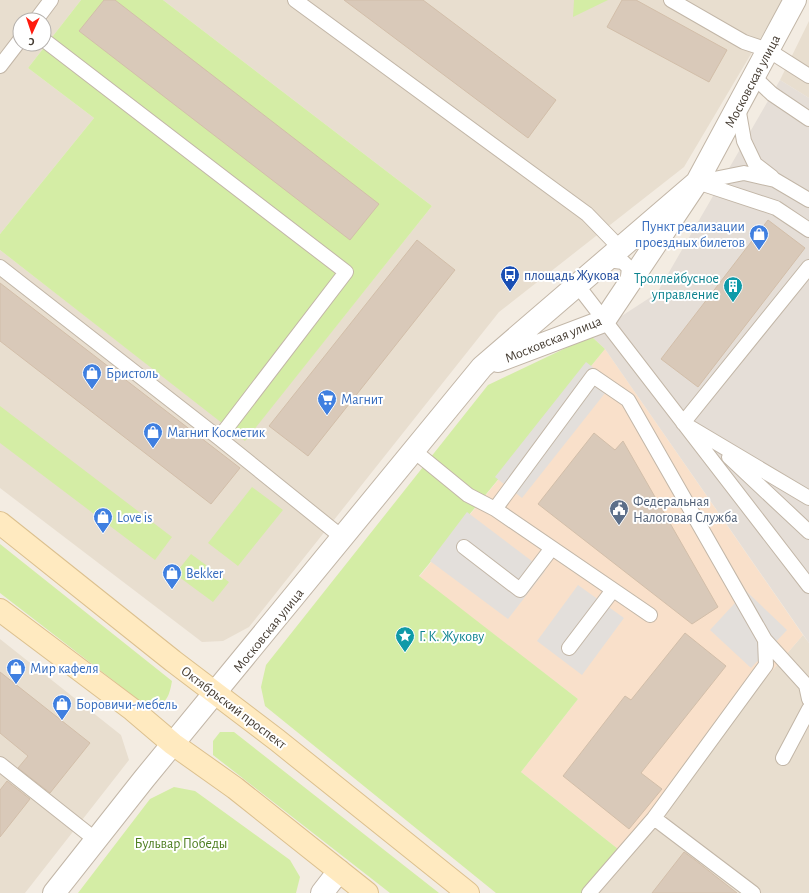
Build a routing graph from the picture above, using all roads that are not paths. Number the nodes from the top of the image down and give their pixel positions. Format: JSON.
{"nodes":[{"id":1,"x":51,"y":0,"type":"edge"},
{"id":2,"x":294,"y":0,"type":"edge"},
{"id":3,"x":671,"y":0,"type":"edge"},
{"id":4,"x":795,"y":0,"type":"edge"},
{"id":5,"x":42,"y":12,"type":"edge"},
{"id":6,"x":52,"y":46,"type":"edge"},
{"id":7,"x":12,"y":50,"type":"edge"},
{"id":8,"x":768,"y":50,"type":"junction"},
{"id":9,"x":0,"y":66,"type":"edge"},
{"id":10,"x":809,"y":76,"type":"edge"},
{"id":11,"x":754,"y":77,"type":"junction"},
{"id":12,"x":738,"y":107,"type":"junction"},
{"id":13,"x":809,"y":119,"type":"edge"},
{"id":14,"x":775,"y":180,"type":"junction"},
{"id":15,"x":697,"y":182,"type":"junction"},
{"id":16,"x":809,"y":200,"type":"edge"},
{"id":17,"x":809,"y":230,"type":"edge"},
{"id":18,"x":614,"y":255,"type":"junction"},
{"id":19,"x":0,"y":267,"type":"edge"},
{"id":20,"x":809,"y":267,"type":"edge"},
{"id":21,"x":578,"y":286,"type":"junction"},
{"id":22,"x":627,"y":287,"type":"junction"},
{"id":23,"x":604,"y":321,"type":"junction"},
{"id":24,"x":482,"y":367,"type":"junction"},
{"id":25,"x":683,"y":423,"type":"junction"},
{"id":26,"x":220,"y":438,"type":"junction"},
{"id":27,"x":712,"y":440,"type":"junction"},
{"id":28,"x":726,"y":449,"type":"junction"},
{"id":29,"x":413,"y":450,"type":"junction"},
{"id":30,"x":748,"y":462,"type":"junction"},
{"id":31,"x":809,"y":498,"type":"edge"},
{"id":32,"x":809,"y":506,"type":"edge"},
{"id":33,"x":495,"y":509,"type":"junction"},
{"id":34,"x":809,"y":519,"type":"edge"},
{"id":35,"x":0,"y":523,"type":"edge"},
{"id":36,"x":809,"y":532,"type":"edge"},
{"id":37,"x":343,"y":538,"type":"junction"},
{"id":38,"x":464,"y":547,"type":"dead end"},
{"id":39,"x":552,"y":548,"type":"junction"},
{"id":40,"x":809,"y":586,"type":"edge"},
{"id":41,"x":613,"y":590,"type":"junction"},
{"id":42,"x":0,"y":610,"type":"edge"},
{"id":43,"x":650,"y":616,"type":"dead end"},
{"id":44,"x":765,"y":640,"type":"junction"},
{"id":45,"x":569,"y":648,"type":"dead end"},
{"id":46,"x":215,"y":693,"type":"junction"},
{"id":47,"x":809,"y":699,"type":"edge"},
{"id":48,"x":809,"y":709,"type":"edge"},
{"id":49,"x":173,"y":744,"type":"junction"},
{"id":50,"x":783,"y":758,"type":"dead end"},
{"id":51,"x":0,"y":764,"type":"edge"},
{"id":52,"x":654,"y":818,"type":"junction"},
{"id":53,"x":96,"y":840,"type":"junction"},
{"id":54,"x":339,"y":871,"type":"junction"},
{"id":55,"x":54,"y":893,"type":"edge"},
{"id":56,"x":322,"y":893,"type":"edge"},
{"id":57,"x":367,"y":893,"type":"edge"},
{"id":58,"x":468,"y":893,"type":"edge"},
{"id":59,"x":589,"y":893,"type":"edge"},
{"id":60,"x":753,"y":893,"type":"edge"}],
"edges":[{"from":1,"to":5,"type":"lane"},
{"from":2,"to":18,"type":"lane"},
{"from":3,"to":8,"type":"lane"},
{"from":4,"to":8,"type":"street","name":"Московская улица"},
{"from":6,"to":26,"type":"lane"},
{"from":7,"to":9,"type":"lane"},
{"from":8,"to":10,"type":"lane"},
{"from":8,"to":11,"type":"street","name":"Московская улица"},
{"from":11,"to":12,"type":"street","name":"Московская улица"},
{"from":11,"to":13,"type":"lane"},
{"from":12,"to":14,"type":"lane"},
{"from":12,"to":15,"type":"street","name":"Московская улица"},
{"from":14,"to":15,"type":"lane"},
{"from":14,"to":16,"type":"lane"},
{"from":15,"to":17,"type":"lane"},
{"from":15,"to":18,"type":"street","name":"Московская улица"},
{"from":15,"to":22,"type":"street","name":"Московская улица"},
{"from":18,"to":21,"type":"street","name":"Московская улица"},
{"from":18,"to":22,"type":"lane"},
{"from":19,"to":26,"type":"lane"},
{"from":20,"to":25,"type":"lane"},
{"from":21,"to":23,"type":"lane"},
{"from":21,"to":24,"type":"street","name":"Московская улица"},
{"from":22,"to":23,"type":"street","name":"Московская улица"},
{"from":23,"to":24,"type":"street","name":"Московская улица"},
{"from":23,"to":25,"type":"lane"},
{"from":24,"to":29,"type":"street","name":"Московская улица"},
{"from":25,"to":27,"type":"lane"},
{"from":25,"to":40,"type":"lane"},
{"from":26,"to":37,"type":"lane"},
{"from":27,"to":28,"type":"lane"},
{"from":27,"to":36,"type":"lane"},
{"from":28,"to":30,"type":"lane"},
{"from":28,"to":34,"type":"lane"},
{"from":29,"to":33,"type":"lane"},
{"from":29,"to":37,"type":"street","name":"Московская улица"},
{"from":30,"to":31,"type":"lane"},
{"from":30,"to":32,"type":"lane"},
{"from":33,"to":39,"type":"lane"},
{"from":33,"to":44,"type":"lane"},
{"from":35,"to":46,"type":"main road","name":"Октябрьский проспект"},
{"from":37,"to":46,"type":"street","name":"Московская улица"},
{"from":38,"to":39,"type":"lane"},
{"from":39,"to":41,"type":"lane"},
{"from":41,"to":43,"type":"lane"},
{"from":41,"to":45,"type":"lane"},
{"from":42,"to":49,"type":"main road"},
{"from":44,"to":47,"type":"lane"},
{"from":44,"to":52,"type":"lane"},
{"from":46,"to":49,"type":"street","name":"Московская улица"},
{"from":46,"to":58,"type":"main road","name":"Октябрьский проспект"},
{"from":48,"to":50,"type":"lane"},
{"from":49,"to":53,"type":"street","name":"Московская улица"},
{"from":49,"to":54,"type":"main road"},
{"from":51,"to":53,"type":"lane"},
{"from":52,"to":59,"type":"lane"},
{"from":52,"to":60,"type":"lane"},
{"from":53,"to":55,"type":"street","name":"Московская улица"},
{"from":54,"to":56,"type":"street"},
{"from":54,"to":57,"type":"main road"}]}
